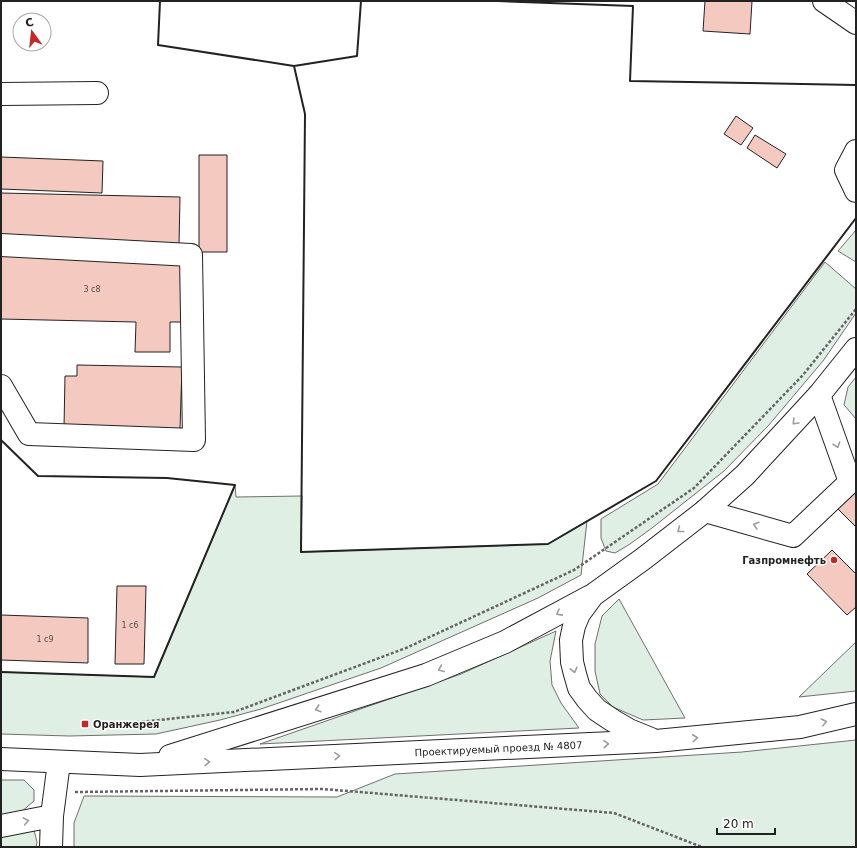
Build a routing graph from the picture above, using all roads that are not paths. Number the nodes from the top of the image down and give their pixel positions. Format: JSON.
{"nodes":[{"id":1,"x":824,"y":1,"type":"edge"},
{"id":2,"x":856,"y":22,"type":"edge"},
{"id":3,"x":97,"y":93,"type":"dead end"},
{"id":4,"x":1,"y":94,"type":"edge"},
{"id":5,"x":856,"y":152,"type":"edge"},
{"id":6,"x":856,"y":191,"type":"edge"},
{"id":7,"x":1,"y":245,"type":"edge"},
{"id":8,"x":856,"y":349,"type":"edge"},
{"id":9,"x":1,"y":386,"type":"edge"},
{"id":10,"x":819,"y":395,"type":"junction"},
{"id":11,"x":706,"y":511,"type":"junction"},
{"id":12,"x":594,"y":595,"type":"junction"},
{"id":13,"x":856,"y":714,"type":"edge"},
{"id":14,"x":656,"y":741,"type":"junction"},
{"id":15,"x":1,"y":759,"type":"edge"},
{"id":16,"x":59,"y":762,"type":"junction"},
{"id":17,"x":140,"y":765,"type":"junction"},
{"id":18,"x":52,"y":816,"type":"junction"},
{"id":19,"x":1,"y":826,"type":"edge"},
{"id":20,"x":51,"y":847,"type":"edge"}],
"edges":[{"from":1,"to":2,"type":"main road"},
{"from":3,"to":4,"type":"main road"},
{"from":5,"to":6,"type":"main road"},
{"from":7,"to":9,"type":"main road"},
{"from":8,"to":10,"type":"main road"},
{"from":10,"to":11,"type":"main road","one_way":true},
{"from":10,"to":11,"type":"main road","one_way":true},
{"from":11,"to":12,"type":"main road","one_way":true},
{"from":12,"to":14,"type":"main road","one_way":true},
{"from":12,"to":17,"type":"main road","name":"Проектируемый проезд № 4807","one_way":true},
{"from":14,"to":13,"type":"main road","name":"Проектируемый проезд № 4807","one_way":true},
{"from":17,"to":14,"type":"main road","name":"Проектируемый проезд № 4807","one_way":true},
{"from":15,"to":16,"type":"main road","name":"Проектируемый проезд № 4807"},
{"from":16,"to":17,"type":"main road","name":"Проектируемый проезд № 4807"},
{"from":16,"to":18,"type":"main road"},
{"from":19,"to":18,"type":"main road","one_way":true},
{"from":18,"to":20,"type":"main road"}]}
